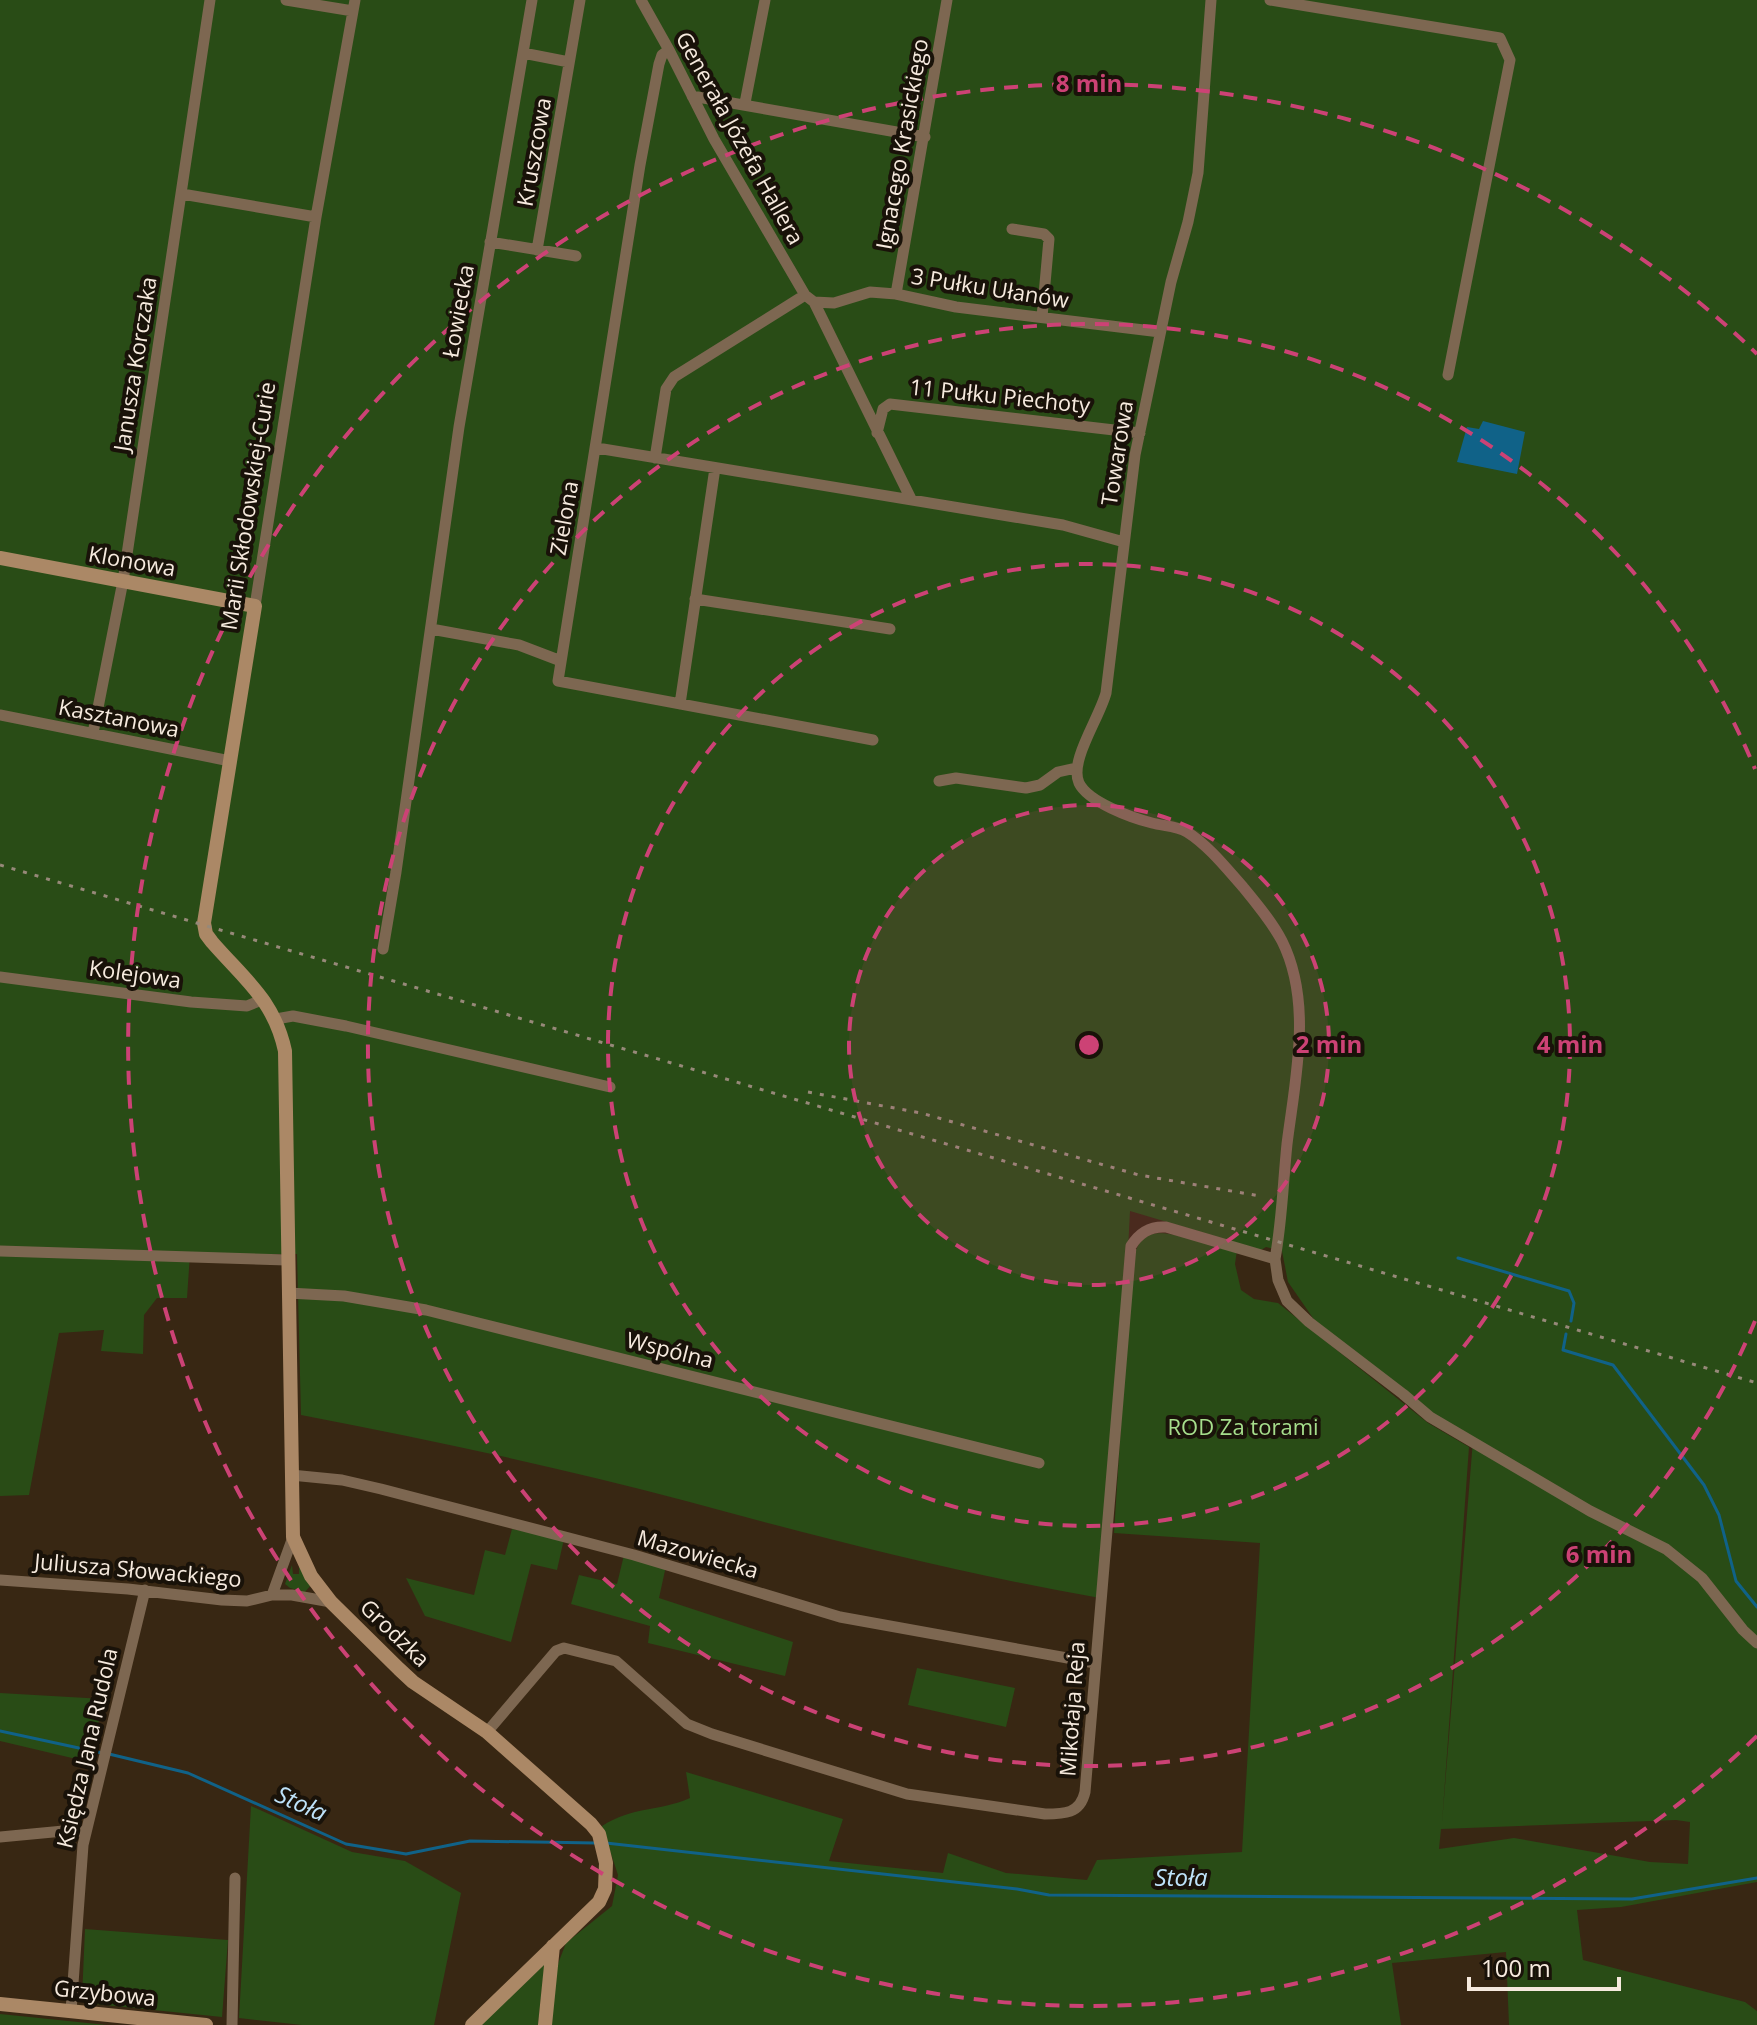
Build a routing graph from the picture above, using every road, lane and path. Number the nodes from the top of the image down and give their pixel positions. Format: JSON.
{"nodes":[{"id":1,"x":210,"y":0,"type":"edge"},
{"id":2,"x":286,"y":0,"type":"edge"},
{"id":3,"x":532,"y":0,"type":"edge"},
{"id":4,"x":580,"y":0,"type":"edge"},
{"id":5,"x":641,"y":0,"type":"edge"},
{"id":6,"x":765,"y":0,"type":"edge"},
{"id":7,"x":947,"y":0,"type":"edge"},
{"id":8,"x":1211,"y":0,"type":"edge"},
{"id":9,"x":1270,"y":0,"type":"edge"},
{"id":10,"x":354,"y":6,"type":"edge"},
{"id":11,"x":669,"y":50,"type":"junction"},
{"id":12,"x":523,"y":53,"type":"junction"},
{"id":13,"x":569,"y":62,"type":"junction"},
{"id":14,"x":692,"y":96,"type":"junction"},
{"id":15,"x":745,"y":103,"type":"junction"},
{"id":16,"x":925,"y":137,"type":"junction"},
{"id":17,"x":182,"y":194,"type":"junction"},
{"id":18,"x":316,"y":217,"type":"junction"},
{"id":19,"x":1012,"y":229,"type":"dead end"},
{"id":20,"x":490,"y":242,"type":"junction"},
{"id":21,"x":537,"y":250,"type":"junction"},
{"id":22,"x":576,"y":256,"type":"dead end"},
{"id":23,"x":896,"y":294,"type":"junction"},
{"id":24,"x":810,"y":299,"type":"junction"},
{"id":25,"x":1042,"y":317,"type":"junction"},
{"id":26,"x":1160,"y":332,"type":"junction"},
{"id":27,"x":1448,"y":375,"type":"dead end"},
{"id":28,"x":877,"y":433,"type":"junction"},
{"id":29,"x":1140,"y":433,"type":"junction"},
{"id":30,"x":597,"y":448,"type":"junction"},
{"id":31,"x":655,"y":458,"type":"junction"},
{"id":32,"x":715,"y":468,"type":"junction"},
{"id":33,"x":909,"y":495,"type":"junction"},
{"id":34,"x":1124,"y":542,"type":"junction"},
{"id":35,"x":0,"y":558,"type":"edge"},
{"id":36,"x":123,"y":581,"type":"junction"},
{"id":37,"x":695,"y":599,"type":"junction"},
{"id":38,"x":255,"y":606,"type":"junction"},
{"id":39,"x":431,"y":629,"type":"junction"},
{"id":40,"x":890,"y":629,"type":"dead end"},
{"id":41,"x":561,"y":661,"type":"junction"},
{"id":42,"x":680,"y":704,"type":"junction"},
{"id":43,"x":0,"y":715,"type":"edge"},
{"id":44,"x":93,"y":733,"type":"junction"},
{"id":45,"x":873,"y":740,"type":"dead end"},
{"id":46,"x":230,"y":761,"type":"junction"},
{"id":47,"x":1076,"y":768,"type":"junction"},
{"id":48,"x":939,"y":781,"type":"dead end"},
{"id":49,"x":383,"y":949,"type":"dead end"},
{"id":50,"x":0,"y":977,"type":"edge"},
{"id":51,"x":264,"y":999,"type":"junction"},
{"id":52,"x":276,"y":1019,"type":"junction"},
{"id":53,"x":610,"y":1087,"type":"dead end"},
{"id":54,"x":0,"y":1251,"type":"edge"},
{"id":55,"x":1275,"y":1259,"type":"junction"},
{"id":56,"x":287,"y":1260,"type":"junction"},
{"id":57,"x":288,"y":1293,"type":"junction"},
{"id":58,"x":1039,"y":1463,"type":"dead end"},
{"id":59,"x":291,"y":1475,"type":"junction"},
{"id":60,"x":293,"y":1537,"type":"junction"},
{"id":61,"x":0,"y":1580,"type":"edge"},
{"id":62,"x":145,"y":1590,"type":"junction"},
{"id":63,"x":272,"y":1595,"type":"junction"},
{"id":64,"x":331,"y":1602,"type":"junction"},
{"id":65,"x":1757,"y":1643,"type":"edge"},
{"id":66,"x":1095,"y":1663,"type":"junction"},
{"id":67,"x":487,"y":1732,"type":"junction"},
{"id":68,"x":86,"y":1833,"type":"junction"},
{"id":69,"x":0,"y":1837,"type":"edge"},
{"id":70,"x":235,"y":1878,"type":"dead end"},
{"id":71,"x":553,"y":1946,"type":"junction"},
{"id":72,"x":0,"y":2004,"type":"edge"},
{"id":73,"x":71,"y":2011,"type":"junction"},
{"id":74,"x":206,"y":2025,"type":"edge"},
{"id":75,"x":232,"y":2025,"type":"edge"},
{"id":76,"x":472,"y":2025,"type":"edge"},
{"id":77,"x":545,"y":2025,"type":"edge"}],
"edges":[{"from":1,"to":17,"type":"street","name":"Janusza Korczaka"},
{"from":2,"to":10,"type":"street"},
{"from":3,"to":12,"type":"street","name":"Łowiecka"},
{"from":4,"to":13,"type":"street","name":"Kruszcowa"},
{"from":5,"to":11,"type":"street","name":"Generała Józefa Hallera"},
{"from":6,"to":15,"type":"street"},
{"from":7,"to":16,"type":"street","name":"Ignacego Krasickiego"},
{"from":8,"to":26,"type":"street","name":"Towarowa"},
{"from":9,"to":27,"type":"street"},
{"from":10,"to":18,"type":"street","name":"Marii Skłodowskiej-Curie"},
{"from":11,"to":14,"type":"street","name":"Generała Józefa Hallera"},
{"from":11,"to":30,"type":"street","name":"Zielona"},
{"from":12,"to":13,"type":"street"},
{"from":12,"to":20,"type":"street","name":"Łowiecka"},
{"from":13,"to":21,"type":"street","name":"Kruszcowa"},
{"from":14,"to":15,"type":"street"},
{"from":14,"to":24,"type":"street","name":"Generała Józefa Hallera"},
{"from":15,"to":16,"type":"street"},
{"from":16,"to":23,"type":"street","name":"Ignacego Krasickiego"},
{"from":17,"to":18,"type":"street"},
{"from":17,"to":36,"type":"street","name":"Janusza Korczaka"},
{"from":18,"to":38,"type":"street","name":"Marii Skłodowskiej-Curie"},
{"from":19,"to":25,"type":"street"},
{"from":20,"to":21,"type":"street"},
{"from":20,"to":39,"type":"street","name":"Łowiecka"},
{"from":21,"to":22,"type":"street"},
{"from":23,"to":24,"type":"street","name":"3 Pułku Ułanów"},
{"from":23,"to":25,"type":"street","name":"3 Pułku Ułanów"},
{"from":24,"to":28,"type":"street","name":"Generała Józefa Hallera"},
{"from":24,"to":31,"type":"street"},
{"from":25,"to":26,"type":"street","name":"3 Pułku Ułanów"},
{"from":26,"to":29,"type":"street","name":"Towarowa"},
{"from":28,"to":29,"type":"street","name":"11 Pułku Piechoty"},
{"from":28,"to":33,"type":"street","name":"Generała Józefa Hallera"},
{"from":29,"to":34,"type":"street","name":"Towarowa"},
{"from":30,"to":31,"type":"street"},
{"from":30,"to":41,"type":"street","name":"Zielona"},
{"from":31,"to":32,"type":"street"},
{"from":32,"to":33,"type":"street"},
{"from":32,"to":37,"type":"street"},
{"from":33,"to":34,"type":"street"},
{"from":34,"to":47,"type":"street","name":"Towarowa"},
{"from":35,"to":36,"type":"street","name":"Klonowa"},
{"from":36,"to":38,"type":"street","name":"Klonowa"},
{"from":36,"to":44,"type":"street","name":"Janusza Korczaka"},
{"from":37,"to":40,"type":"street"},
{"from":37,"to":42,"type":"street"},
{"from":38,"to":46,"type":"street","name":"Marii Skłodowskiej-Curie"},
{"from":39,"to":41,"type":"street"},
{"from":39,"to":49,"type":"street","name":"Łowiecka"},
{"from":41,"to":42,"type":"street"},
{"from":42,"to":45,"type":"street"},
{"from":43,"to":44,"type":"street","name":"Kasztanowa"},
{"from":44,"to":46,"type":"street","name":"Kasztanowa"},
{"from":46,"to":51,"type":"street","name":"Marii Skłodowskiej-Curie"},
{"from":47,"to":48,"type":"street"},
{"from":47,"to":55,"type":"street"},
{"from":50,"to":51,"type":"street","name":"Kolejowa"},
{"from":51,"to":52,"type":"street","name":"Grodzka"},
{"from":52,"to":53,"type":"street"},
{"from":52,"to":56,"type":"street","name":"Grodzka"},
{"from":54,"to":56,"type":"street"},
{"from":55,"to":65,"type":"street"},
{"from":55,"to":66,"type":"street","name":"Mikołaja Reja"},
{"from":56,"to":57,"type":"street","name":"Grodzka"},
{"from":57,"to":58,"type":"street","name":"Wspólna"},
{"from":57,"to":59,"type":"street","name":"Grodzka"},
{"from":59,"to":60,"type":"street","name":"Grodzka"},
{"from":59,"to":66,"type":"street","name":"Mazowiecka"},
{"from":60,"to":63,"type":"street","name":"Juliusza Słowackiego"},
{"from":60,"to":64,"type":"street","name":"Grodzka"},
{"from":61,"to":62,"type":"street","name":"Juliusza Słowackiego"},
{"from":62,"to":63,"type":"street","name":"Juliusza Słowackiego"},
{"from":62,"to":68,"type":"street","name":"Księdza Jana Rudola"},
{"from":63,"to":64,"type":"street","name":"Juliusza Słowackiego"},
{"from":64,"to":67,"type":"street","name":"Grodzka"},
{"from":66,"to":67,"type":"street","name":"Mikołaja Reja"},
{"from":67,"to":71,"type":"street","name":"Grodzka"},
{"from":68,"to":69,"type":"street"},
{"from":68,"to":73,"type":"street","name":"Księdza Jana Rudola"},
{"from":70,"to":75,"type":"street"},
{"from":71,"to":76,"type":"street","name":"Grodzka"},
{"from":71,"to":77,"type":"street"},
{"from":72,"to":73,"type":"street","name":"Grzybowa"},
{"from":73,"to":74,"type":"street","name":"Grzybowa"}]}
